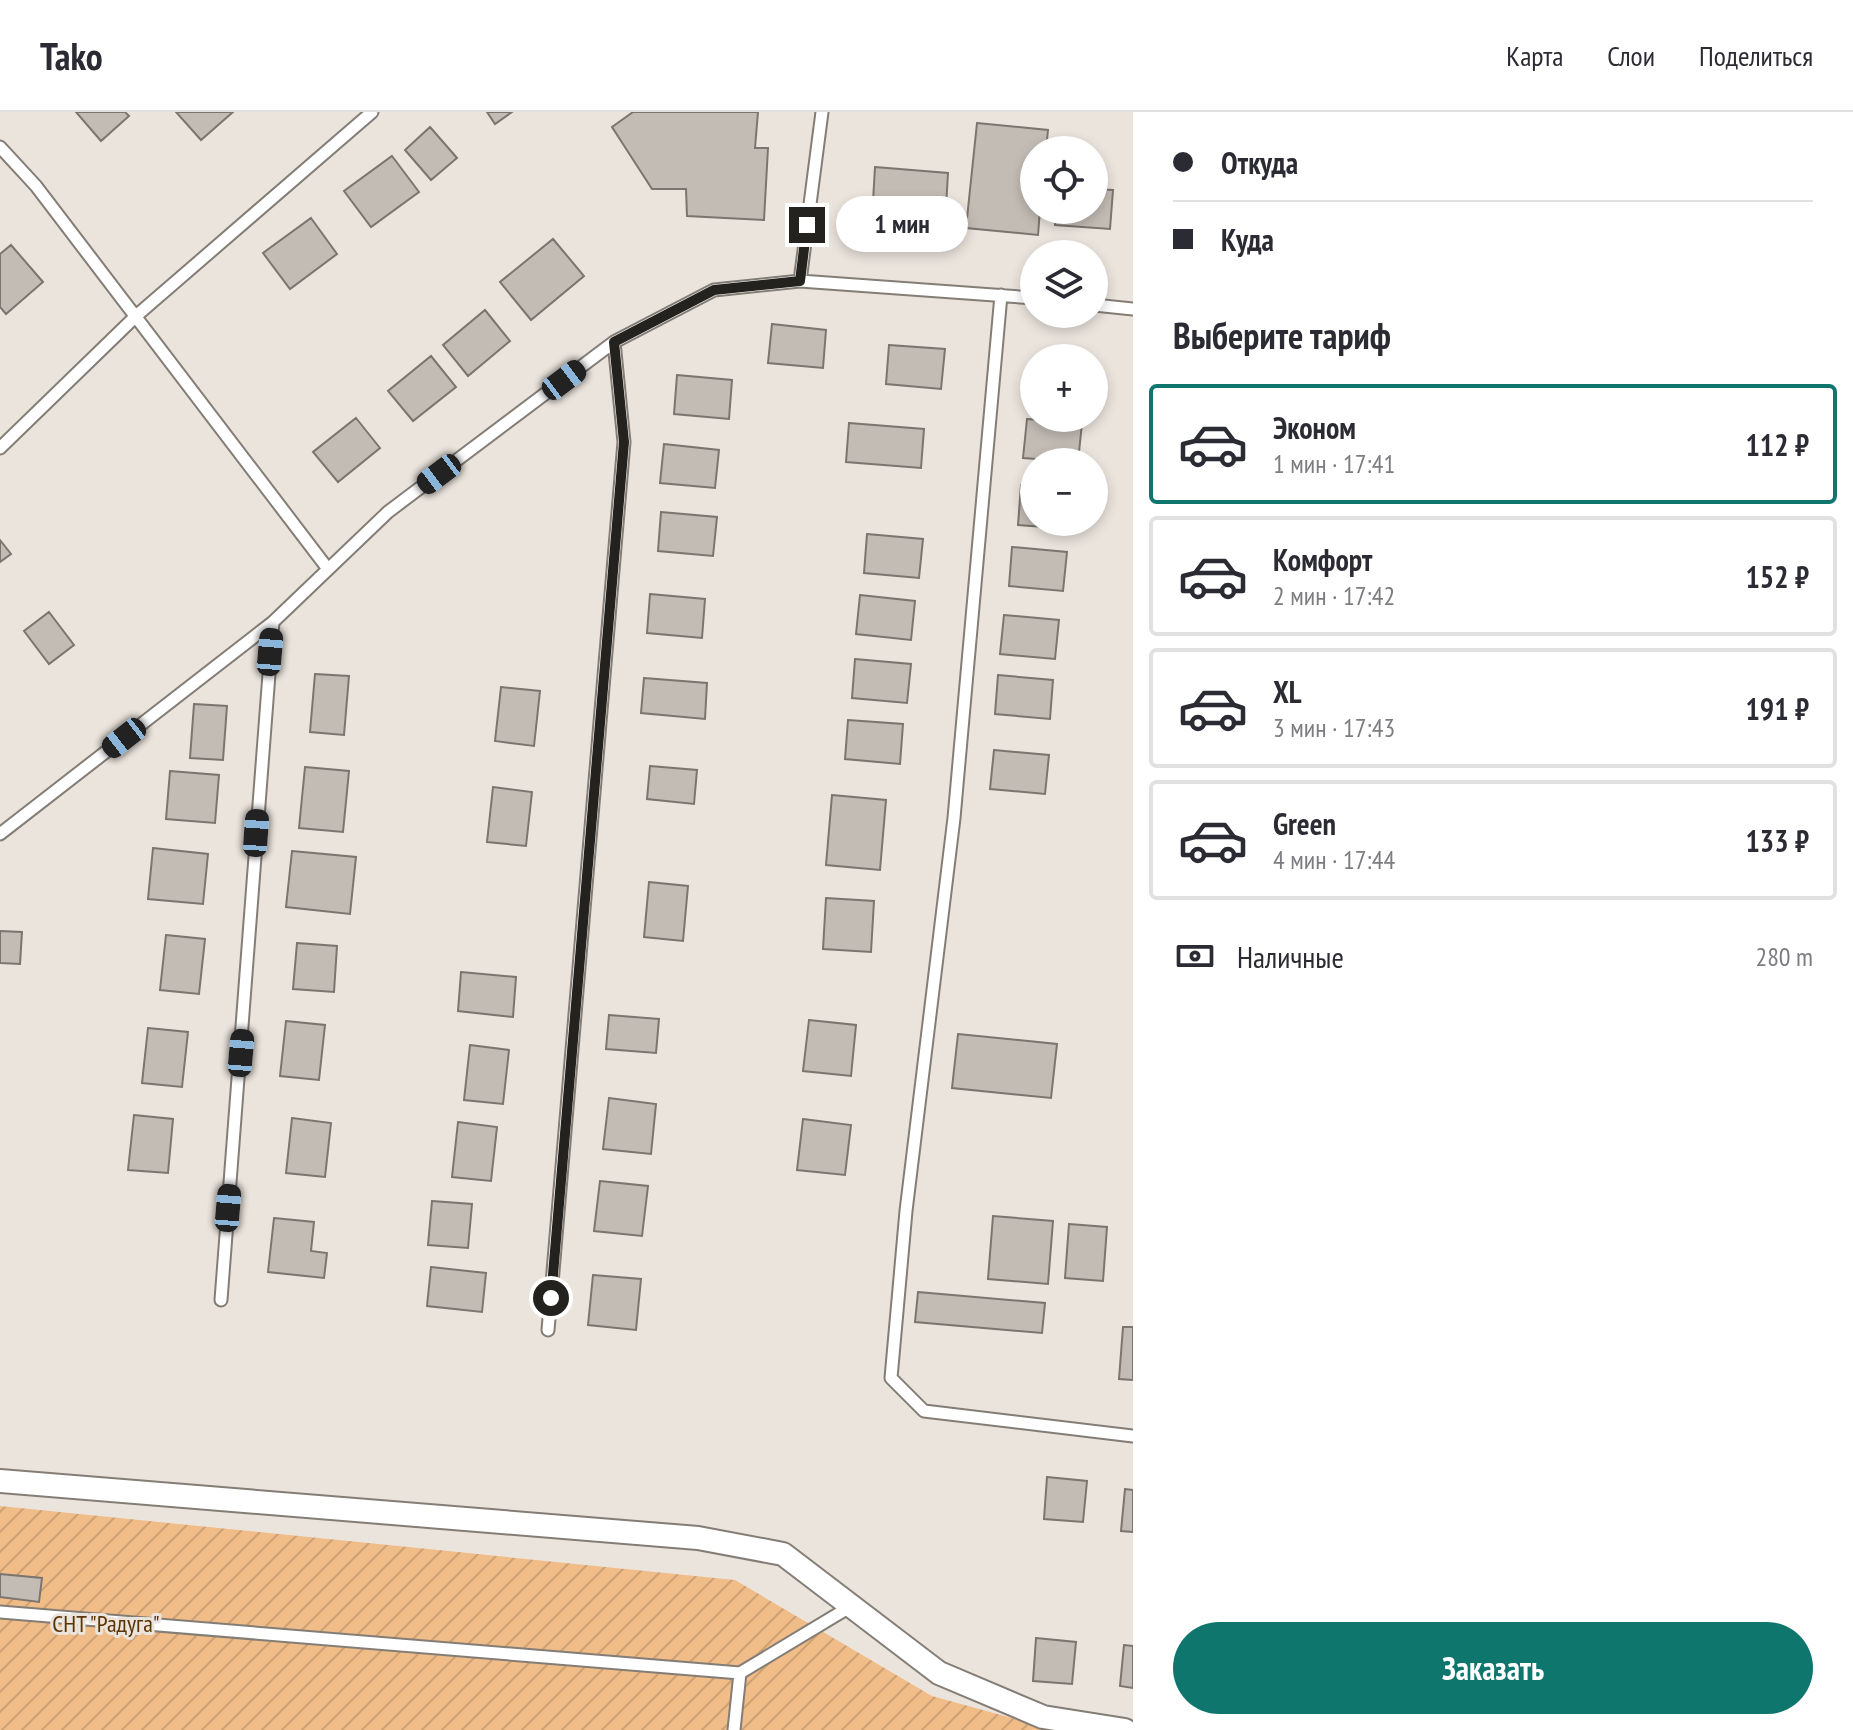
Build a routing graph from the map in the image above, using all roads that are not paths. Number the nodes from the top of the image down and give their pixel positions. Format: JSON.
{"nodes":[{"id":1,"x":372,"y":112,"type":"edge"},
{"id":2,"x":822,"y":112,"type":"edge"},
{"id":3,"x":0,"y":147,"type":"edge"},
{"id":4,"x":800,"y":281,"type":"junction"},
{"id":5,"x":1001,"y":295,"type":"junction"},
{"id":6,"x":1020,"y":297,"type":"edge"},
{"id":7,"x":1108,"y":306,"type":"edge"},
{"id":8,"x":1133,"y":309,"type":"edge"},
{"id":9,"x":136,"y":316,"type":"junction"},
{"id":10,"x":614,"y":342,"type":"junction"},
{"id":11,"x":0,"y":448,"type":"edge"},
{"id":12,"x":328,"y":569,"type":"junction"},
{"id":13,"x":273,"y":622,"type":"junction"},
{"id":14,"x":0,"y":834,"type":"edge"},
{"id":15,"x":221,"y":1300,"type":"dead end"},
{"id":16,"x":548,"y":1330,"type":"dead end"},
{"id":17,"x":1133,"y":1436,"type":"edge"},
{"id":18,"x":0,"y":1481,"type":"edge"},
{"id":19,"x":853,"y":1605,"type":"junction"},
{"id":20,"x":0,"y":1612,"type":"edge"},
{"id":21,"x":740,"y":1673,"type":"junction"},
{"id":22,"x":1043,"y":1724,"type":"edge"},
{"id":23,"x":734,"y":1730,"type":"edge"},
{"id":24,"x":1125,"y":1730,"type":"edge"}],
"edges":[{"from":1,"to":9,"type":"lane"},
{"from":2,"to":4,"type":"lane"},
{"from":3,"to":9,"type":"lane"},
{"from":4,"to":5,"type":"lane"},
{"from":4,"to":10,"type":"lane"},
{"from":5,"to":6,"type":"lane"},
{"from":5,"to":17,"type":"lane"},
{"from":7,"to":8,"type":"lane"},
{"from":9,"to":11,"type":"lane"},
{"from":9,"to":12,"type":"lane"},
{"from":10,"to":12,"type":"lane"},
{"from":10,"to":16,"type":"lane"},
{"from":12,"to":13,"type":"lane"},
{"from":13,"to":14,"type":"lane"},
{"from":13,"to":15,"type":"lane"},
{"from":18,"to":19,"type":"street"},
{"from":19,"to":21,"type":"lane"},
{"from":19,"to":22,"type":"street"},
{"from":20,"to":21,"type":"lane"},
{"from":21,"to":23,"type":"lane"},
{"from":22,"to":24,"type":"street"}]}
